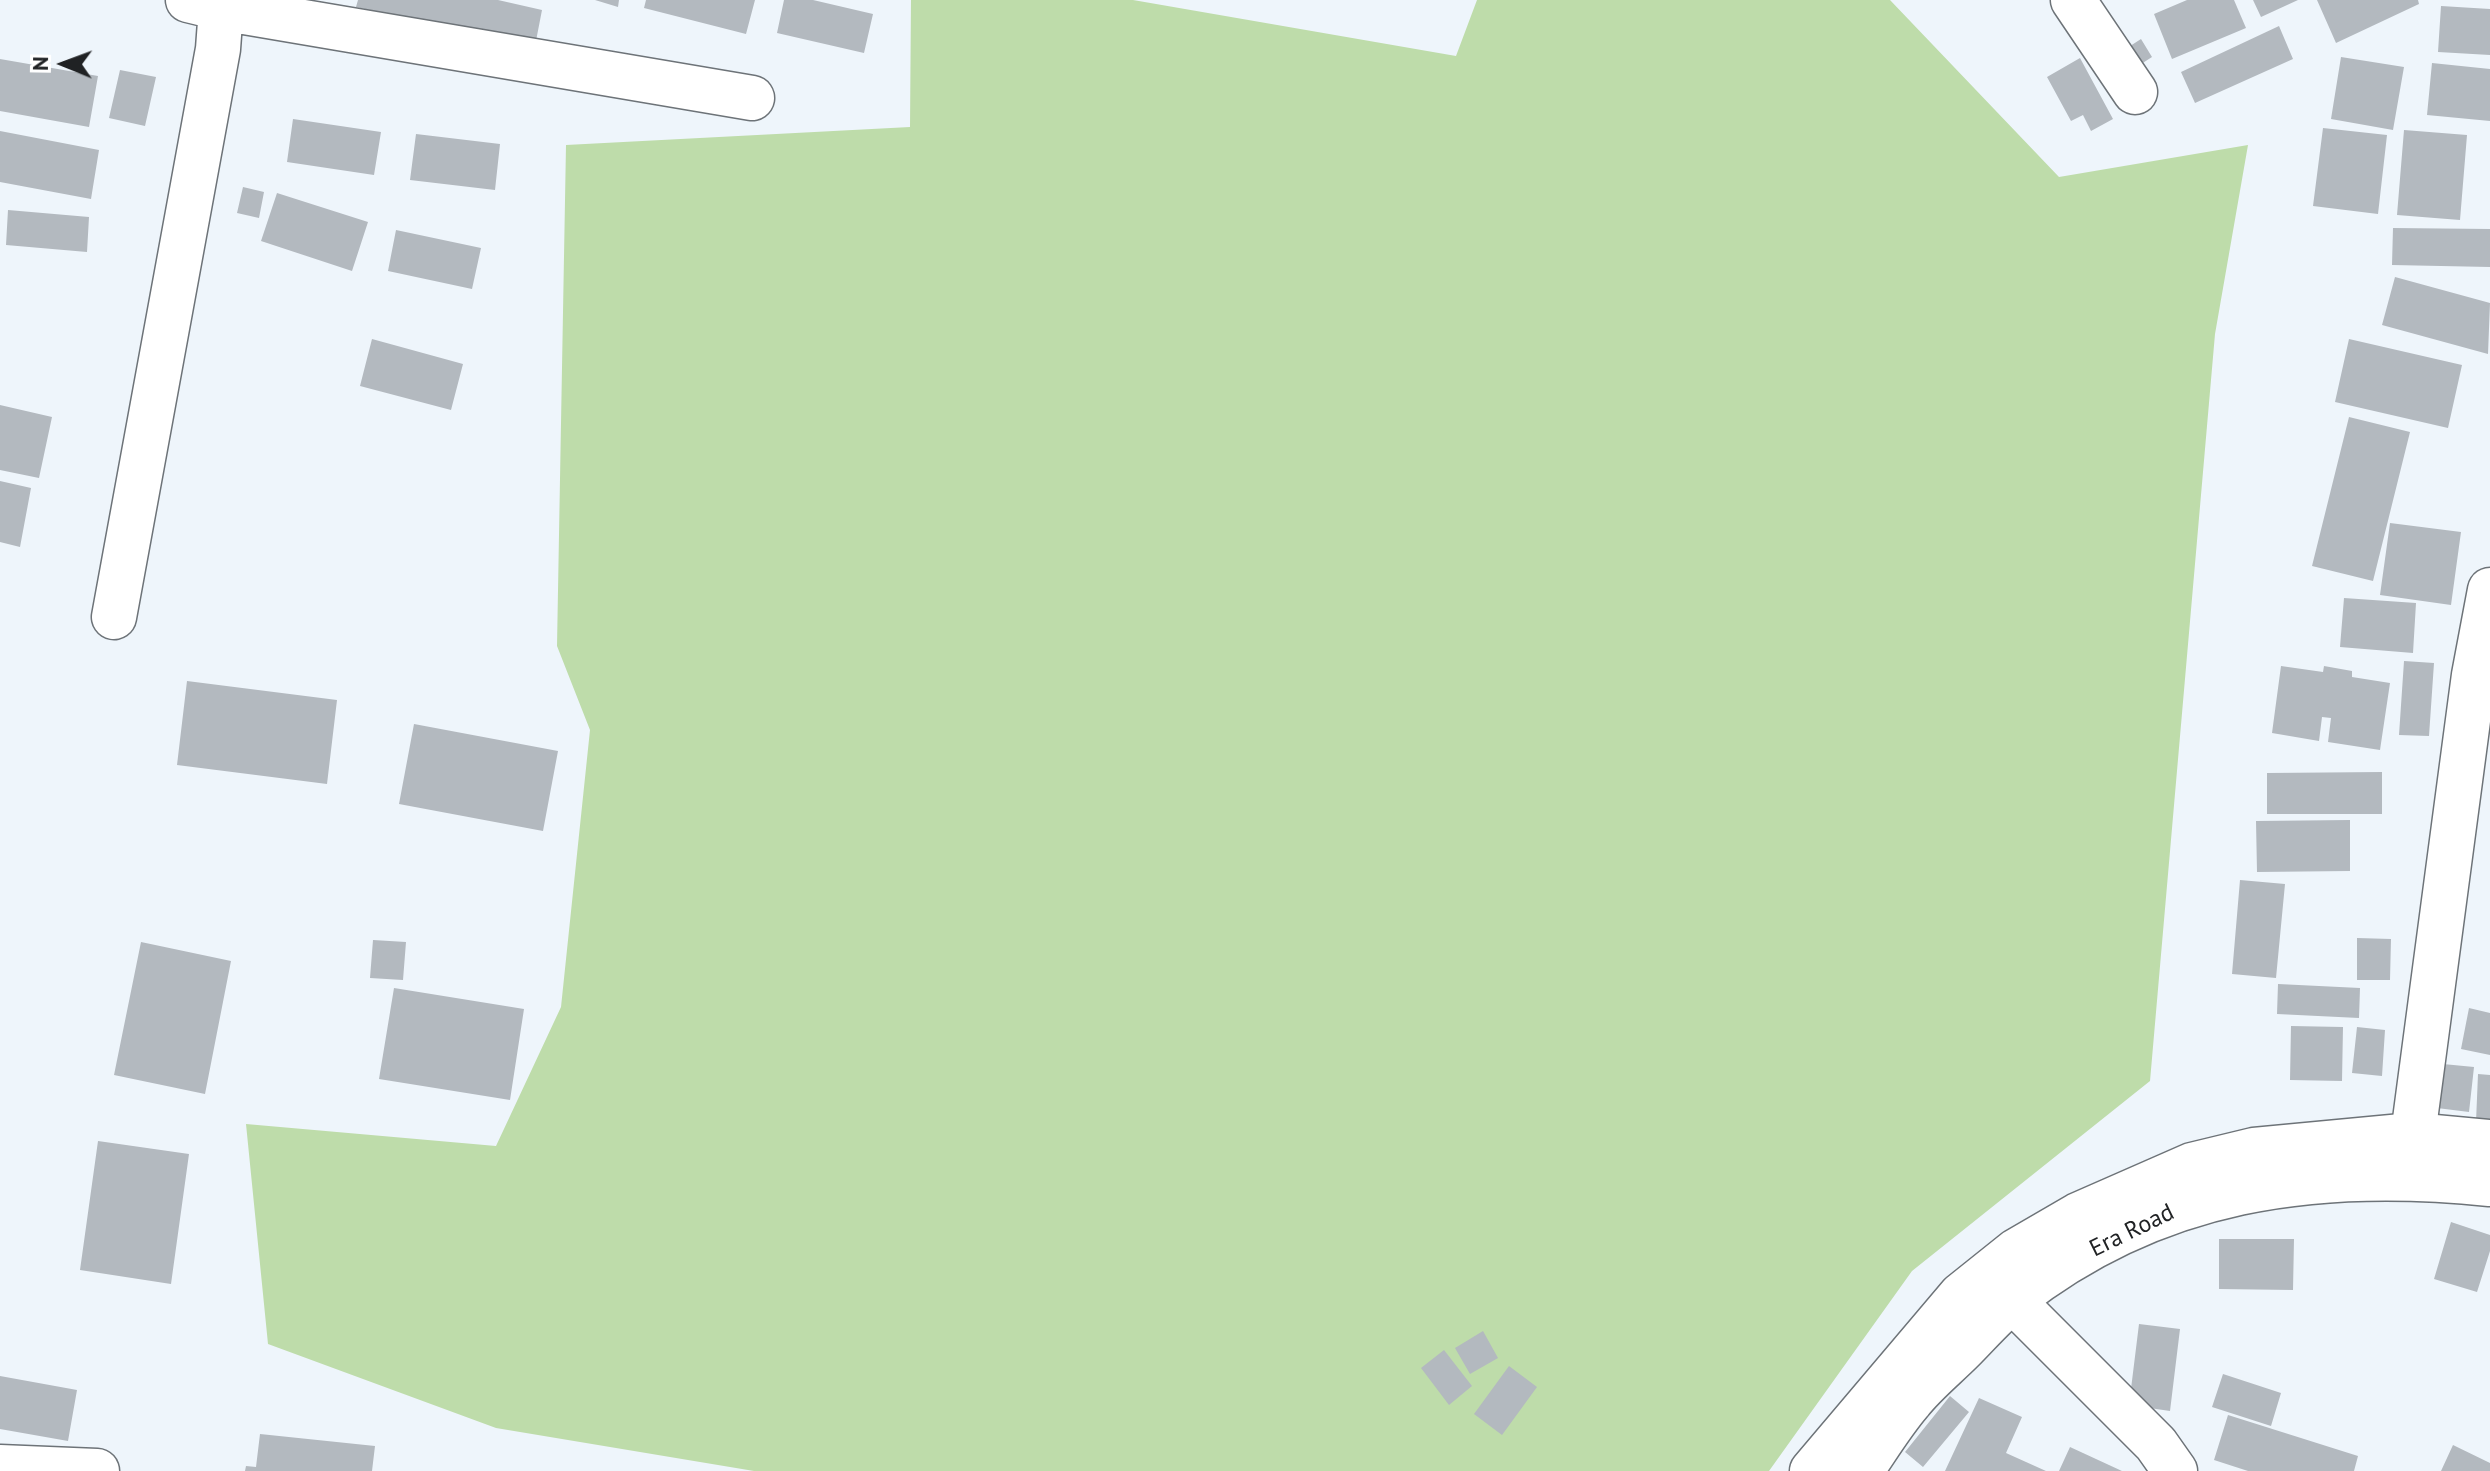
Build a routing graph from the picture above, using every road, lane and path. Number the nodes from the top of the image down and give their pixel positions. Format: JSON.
{"nodes":[{"id":1,"x":2073,"y":0,"type":"edge"},
{"id":2,"x":205,"y":4,"type":"edge"},
{"id":3,"x":2135,"y":92,"type":"dead end"},
{"id":4,"x":752,"y":98,"type":"dead end"},
{"id":5,"x":2490,"y":590,"type":"edge"},
{"id":6,"x":114,"y":617,"type":"dead end"},
{"id":7,"x":2413,"y":1135,"type":"junction"},
{"id":8,"x":2490,"y":1142,"type":"edge"},
{"id":9,"x":2490,"y":1184,"type":"edge"},
{"id":10,"x":2012,"y":1300,"type":"junction"},
{"id":11,"x":0,"y":1467,"type":"edge"},
{"id":12,"x":97,"y":1471,"type":"edge"},
{"id":13,"x":1812,"y":1471,"type":"edge"},
{"id":14,"x":1861,"y":1471,"type":"edge"},
{"id":15,"x":2175,"y":1471,"type":"edge"}],
"edges":[{"from":1,"to":3,"type":"street"},
{"from":2,"to":4,"type":"street"},
{"from":2,"to":6,"type":"street"},
{"from":5,"to":7,"type":"street"},
{"from":7,"to":8,"type":"street"},
{"from":7,"to":13,"type":"street"},
{"from":9,"to":10,"type":"street","name":"Era Road"},
{"from":10,"to":14,"type":"street","name":"Era Road"},
{"from":10,"to":15,"type":"street"},
{"from":11,"to":12,"type":"street"}]}
